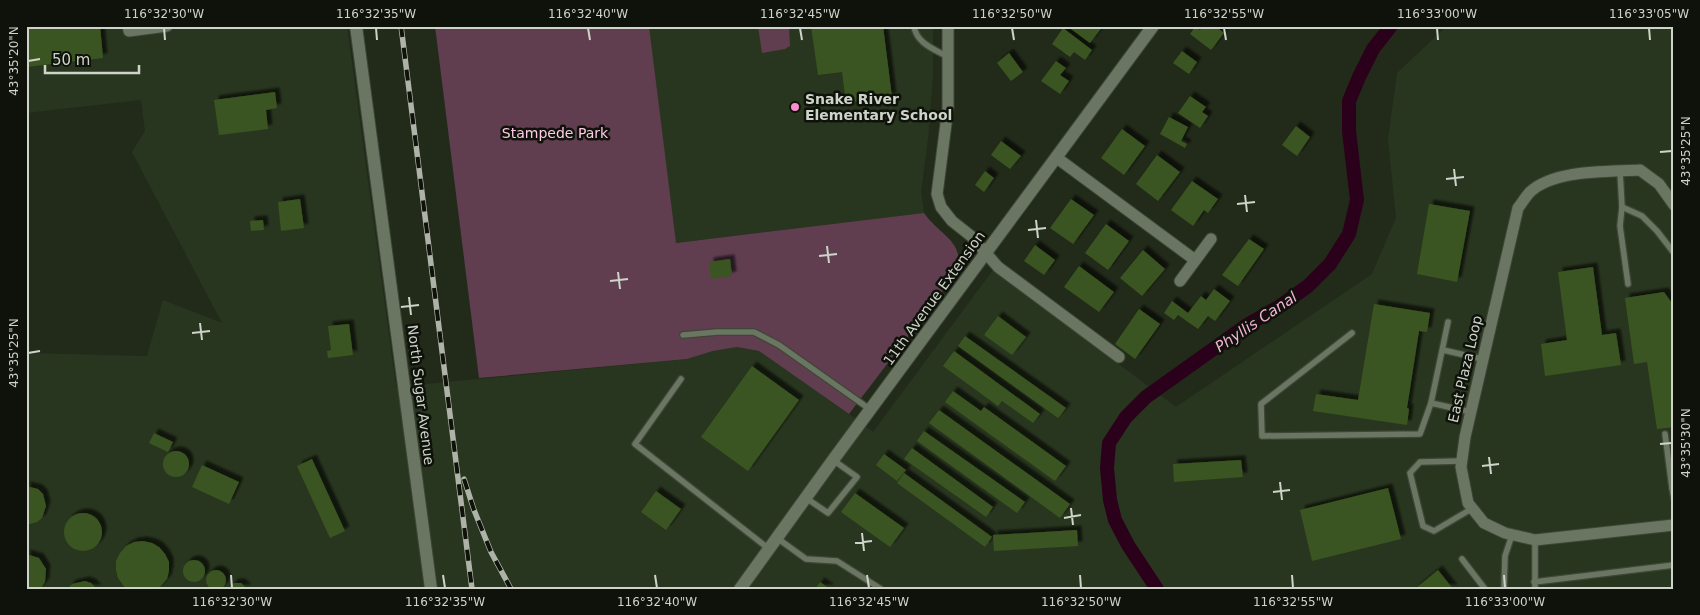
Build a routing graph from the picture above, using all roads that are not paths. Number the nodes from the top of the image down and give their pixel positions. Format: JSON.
{"nodes":[{"id":1,"x":167,"y":26,"type":"edge"},
{"id":2,"x":356,"y":26,"type":"edge"},
{"id":3,"x":914,"y":26,"type":"edge"},
{"id":4,"x":948,"y":26,"type":"edge"},
{"id":5,"x":1153,"y":26,"type":"edge"},
{"id":6,"x":128,"y":28,"type":"edge"},
{"id":7,"x":949,"y":58,"type":"junction"},
{"id":8,"x":1057,"y":158,"type":"junction"},
{"id":9,"x":1620,"y":171,"type":"junction"},
{"id":10,"x":1674,"y":205,"type":"edge"},
{"id":11,"x":1622,"y":207,"type":"junction"},
{"id":12,"x":1211,"y":239,"type":"dead end"},
{"id":13,"x":986,"y":253,"type":"junction"},
{"id":14,"x":1674,"y":253,"type":"edge"},
{"id":15,"x":1195,"y":260,"type":"junction"},
{"id":16,"x":1180,"y":281,"type":"dead end"},
{"id":17,"x":1628,"y":284,"type":"dead end"},
{"id":18,"x":1448,"y":322,"type":"dead end"},
{"id":19,"x":1352,"y":333,"type":"dead end"},
{"id":20,"x":683,"y":335,"type":"dead end"},
{"id":21,"x":1442,"y":350,"type":"junction"},
{"id":22,"x":1119,"y":357,"type":"dead end"},
{"id":23,"x":1482,"y":359,"type":"junction"},
{"id":24,"x":682,"y":379,"type":"dead end"},
{"id":25,"x":1431,"y":403,"type":"junction"},
{"id":26,"x":871,"y":410,"type":"junction"},
{"id":27,"x":1470,"y":412,"type":"junction"},
{"id":28,"x":1665,"y":434,"type":"dead end"},
{"id":29,"x":833,"y":460,"type":"junction"},
{"id":30,"x":1462,"y":461,"type":"junction"},
{"id":31,"x":1673,"y":488,"type":"edge"},
{"id":32,"x":806,"y":498,"type":"junction"},
{"id":33,"x":1674,"y":498,"type":"edge"},
{"id":34,"x":1473,"y":508,"type":"junction"},
{"id":35,"x":1674,"y":525,"type":"edge"},
{"id":36,"x":1512,"y":535,"type":"junction"},
{"id":37,"x":777,"y":538,"type":"junction"},
{"id":38,"x":1535,"y":540,"type":"junction"},
{"id":39,"x":769,"y":550,"type":"junction"},
{"id":40,"x":1462,"y":559,"type":"dead end"},
{"id":41,"x":1674,"y":565,"type":"edge"},
{"id":42,"x":1534,"y":582,"type":"junction"},
{"id":43,"x":431,"y":589,"type":"edge"},
{"id":44,"x":740,"y":589,"type":"edge"},
{"id":45,"x":881,"y":589,"type":"edge"},
{"id":46,"x":1485,"y":589,"type":"edge"},
{"id":47,"x":1504,"y":589,"type":"edge"},
{"id":48,"x":1535,"y":589,"type":"edge"}],
"edges":[{"from":1,"to":6,"type":"street"},
{"from":2,"to":43,"type":"street","name":"North Sugar Avenue"},
{"from":3,"to":7,"type":"lane"},
{"from":4,"to":7,"type":"street"},
{"from":5,"to":8,"type":"street","name":"11th Avenue Extension"},
{"from":7,"to":13,"type":"street"},
{"from":8,"to":13,"type":"street","name":"11th Avenue Extension"},
{"from":8,"to":15,"type":"street"},
{"from":9,"to":10,"type":"street","name":"East Plaza Loop"},
{"from":9,"to":11,"type":"lane"},
{"from":9,"to":23,"type":"street","name":"East Plaza Loop"},
{"from":11,"to":14,"type":"lane"},
{"from":11,"to":17,"type":"lane"},
{"from":12,"to":15,"type":"street"},
{"from":13,"to":22,"type":"street"},
{"from":13,"to":26,"type":"street","name":"11th Avenue Extension"},
{"from":15,"to":16,"type":"street"},
{"from":18,"to":21,"type":"lane"},
{"from":19,"to":25,"type":"lane"},
{"from":20,"to":26,"type":"lane"},
{"from":21,"to":23,"type":"lane"},
{"from":21,"to":25,"type":"lane"},
{"from":23,"to":27,"type":"street","name":"East Plaza Loop"},
{"from":24,"to":39,"type":"lane"},
{"from":25,"to":27,"type":"lane"},
{"from":26,"to":29,"type":"street","name":"11th Avenue Extension"},
{"from":27,"to":30,"type":"street","name":"East Plaza Loop"},
{"from":28,"to":31,"type":"lane"},
{"from":29,"to":32,"type":"street","name":"11th Avenue Extension"},
{"from":29,"to":32,"type":"lane"},
{"from":30,"to":34,"type":"street","name":"East Plaza Loop"},
{"from":30,"to":34,"type":"lane"},
{"from":31,"to":33,"type":"lane"},
{"from":32,"to":37,"type":"street","name":"11th Avenue Extension"},
{"from":34,"to":36,"type":"street","name":"East Plaza Loop"},
{"from":35,"to":38,"type":"street","name":"East Plaza Loop"},
{"from":36,"to":38,"type":"street","name":"East Plaza Loop"},
{"from":36,"to":47,"type":"lane"},
{"from":37,"to":39,"type":"street","name":"11th Avenue Extension"},
{"from":37,"to":45,"type":"lane"},
{"from":38,"to":42,"type":"lane"},
{"from":39,"to":44,"type":"street","name":"11th Avenue Extension"},
{"from":40,"to":46,"type":"lane"},
{"from":41,"to":42,"type":"lane"},
{"from":42,"to":48,"type":"lane"}]}
